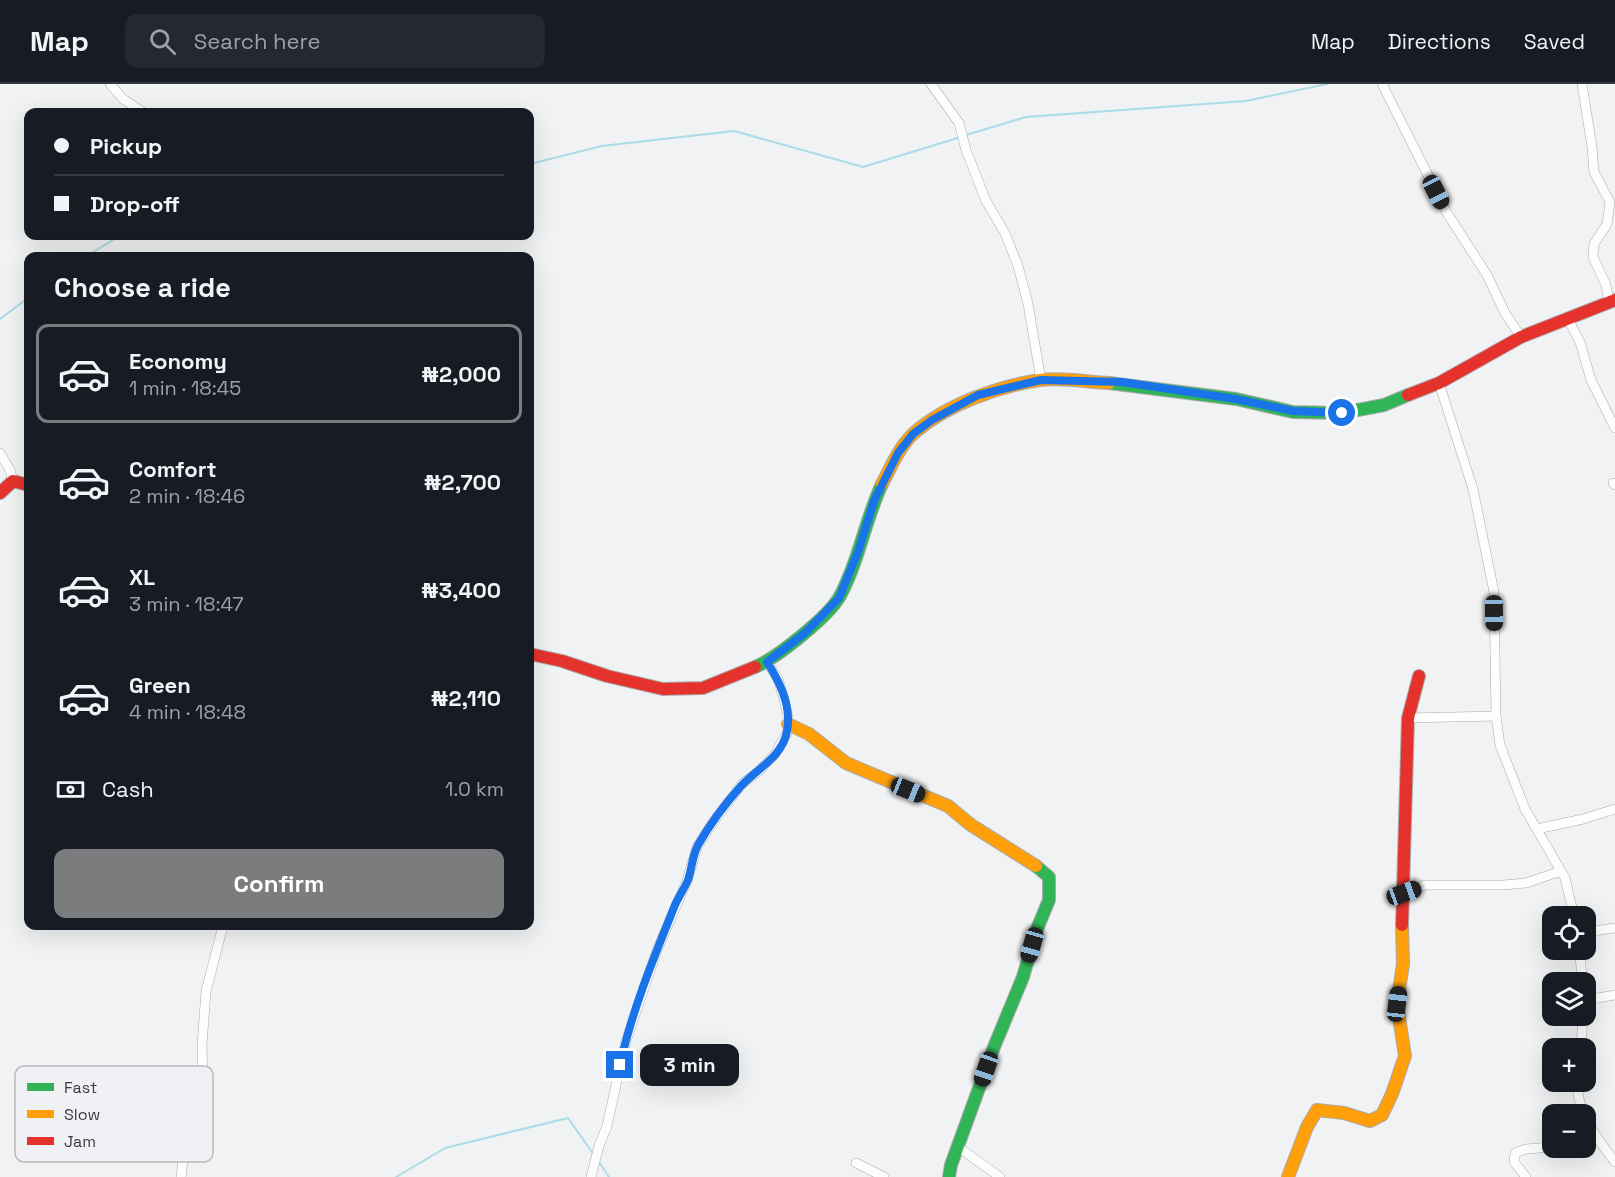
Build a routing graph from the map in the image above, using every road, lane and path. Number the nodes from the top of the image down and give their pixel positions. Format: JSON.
{"nodes":[{"id":1,"x":110,"y":84,"type":"edge"},
{"id":2,"x":931,"y":84,"type":"edge"},
{"id":3,"x":1582,"y":84,"type":"edge"},
{"id":4,"x":1383,"y":86,"type":"edge"},
{"id":5,"x":137,"y":108,"type":"edge"},
{"id":6,"x":1612,"y":301,"type":"edge"},
{"id":7,"x":1568,"y":319,"type":"junction"},
{"id":8,"x":1521,"y":338,"type":"junction"},
{"id":9,"x":1041,"y":380,"type":"junction"},
{"id":10,"x":1439,"y":383,"type":"junction"},
{"id":11,"x":1615,"y":428,"type":"edge"},
{"id":12,"x":0,"y":453,"type":"edge"},
{"id":13,"x":13,"y":481,"type":"junction"},
{"id":14,"x":24,"y":484,"type":"edge"},
{"id":15,"x":0,"y":493,"type":"edge"},
{"id":16,"x":534,"y":655,"type":"edge"},
{"id":17,"x":767,"y":662,"type":"junction"},
{"id":18,"x":1419,"y":676,"type":"dead end"},
{"id":19,"x":1496,"y":716,"type":"junction"},
{"id":20,"x":1408,"y":718,"type":"junction"},
{"id":21,"x":788,"y":724,"type":"junction"},
{"id":22,"x":1615,"y":809,"type":"edge"},
{"id":23,"x":1537,"y":829,"type":"junction"},
{"id":24,"x":1561,"y":871,"type":"junction"},
{"id":25,"x":1404,"y":893,"type":"junction"},
{"id":26,"x":1571,"y":906,"type":"edge"},
{"id":27,"x":1615,"y":928,"type":"edge"},
{"id":28,"x":222,"y":930,"type":"edge"},
{"id":29,"x":1596,"y":931,"type":"edge"},
{"id":30,"x":1615,"y":995,"type":"edge"},
{"id":31,"x":1596,"y":998,"type":"edge"},
{"id":32,"x":203,"y":1066,"type":"edge"},
{"id":33,"x":1577,"y":1092,"type":"edge"},
{"id":34,"x":1600,"y":1142,"type":"junction"},
{"id":35,"x":1596,"y":1143,"type":"edge"},
{"id":36,"x":958,"y":1148,"type":"junction"},
{"id":37,"x":1542,"y":1148,"type":"edge"},
{"id":38,"x":183,"y":1162,"type":"edge"},
{"id":39,"x":1615,"y":1162,"type":"edge"},
{"id":40,"x":856,"y":1163,"type":"dead end"},
{"id":41,"x":181,"y":1177,"type":"edge"},
{"id":42,"x":591,"y":1177,"type":"edge"},
{"id":43,"x":884,"y":1177,"type":"edge"},
{"id":44,"x":950,"y":1177,"type":"edge"},
{"id":45,"x":1000,"y":1177,"type":"edge"},
{"id":46,"x":1288,"y":1177,"type":"edge"},
{"id":47,"x":1526,"y":1177,"type":"edge"}],
"edges":[{"from":1,"to":5,"type":"street"},
{"from":2,"to":9,"type":"street"},
{"from":3,"to":6,"type":"street"},
{"from":4,"to":8,"type":"street"},
{"from":6,"to":7,"type":"street"},
{"from":7,"to":8,"type":"street"},
{"from":7,"to":11,"type":"street"},
{"from":8,"to":10,"type":"street"},
{"from":9,"to":10,"type":"street"},
{"from":9,"to":17,"type":"street"},
{"from":10,"to":19,"type":"street"},
{"from":12,"to":13,"type":"street"},
{"from":13,"to":14,"type":"street"},
{"from":13,"to":15,"type":"street"},
{"from":16,"to":17,"type":"street"},
{"from":17,"to":21,"type":"street"},
{"from":18,"to":20,"type":"street"},
{"from":19,"to":20,"type":"street"},
{"from":19,"to":23,"type":"street"},
{"from":20,"to":25,"type":"street"},
{"from":21,"to":36,"type":"street"},
{"from":21,"to":42,"type":"street"},
{"from":22,"to":23,"type":"street"},
{"from":23,"to":24,"type":"street"},
{"from":24,"to":25,"type":"street"},
{"from":24,"to":26,"type":"street"},
{"from":25,"to":46,"type":"street"},
{"from":27,"to":29,"type":"street"},
{"from":28,"to":32,"type":"street"},
{"from":30,"to":31,"type":"street"},
{"from":33,"to":34,"type":"street"},
{"from":34,"to":35,"type":"street"},
{"from":34,"to":39,"type":"street"},
{"from":36,"to":44,"type":"street"},
{"from":36,"to":45,"type":"street"},
{"from":37,"to":47,"type":"street"},
{"from":38,"to":41,"type":"street"},
{"from":40,"to":43,"type":"street"}]}
